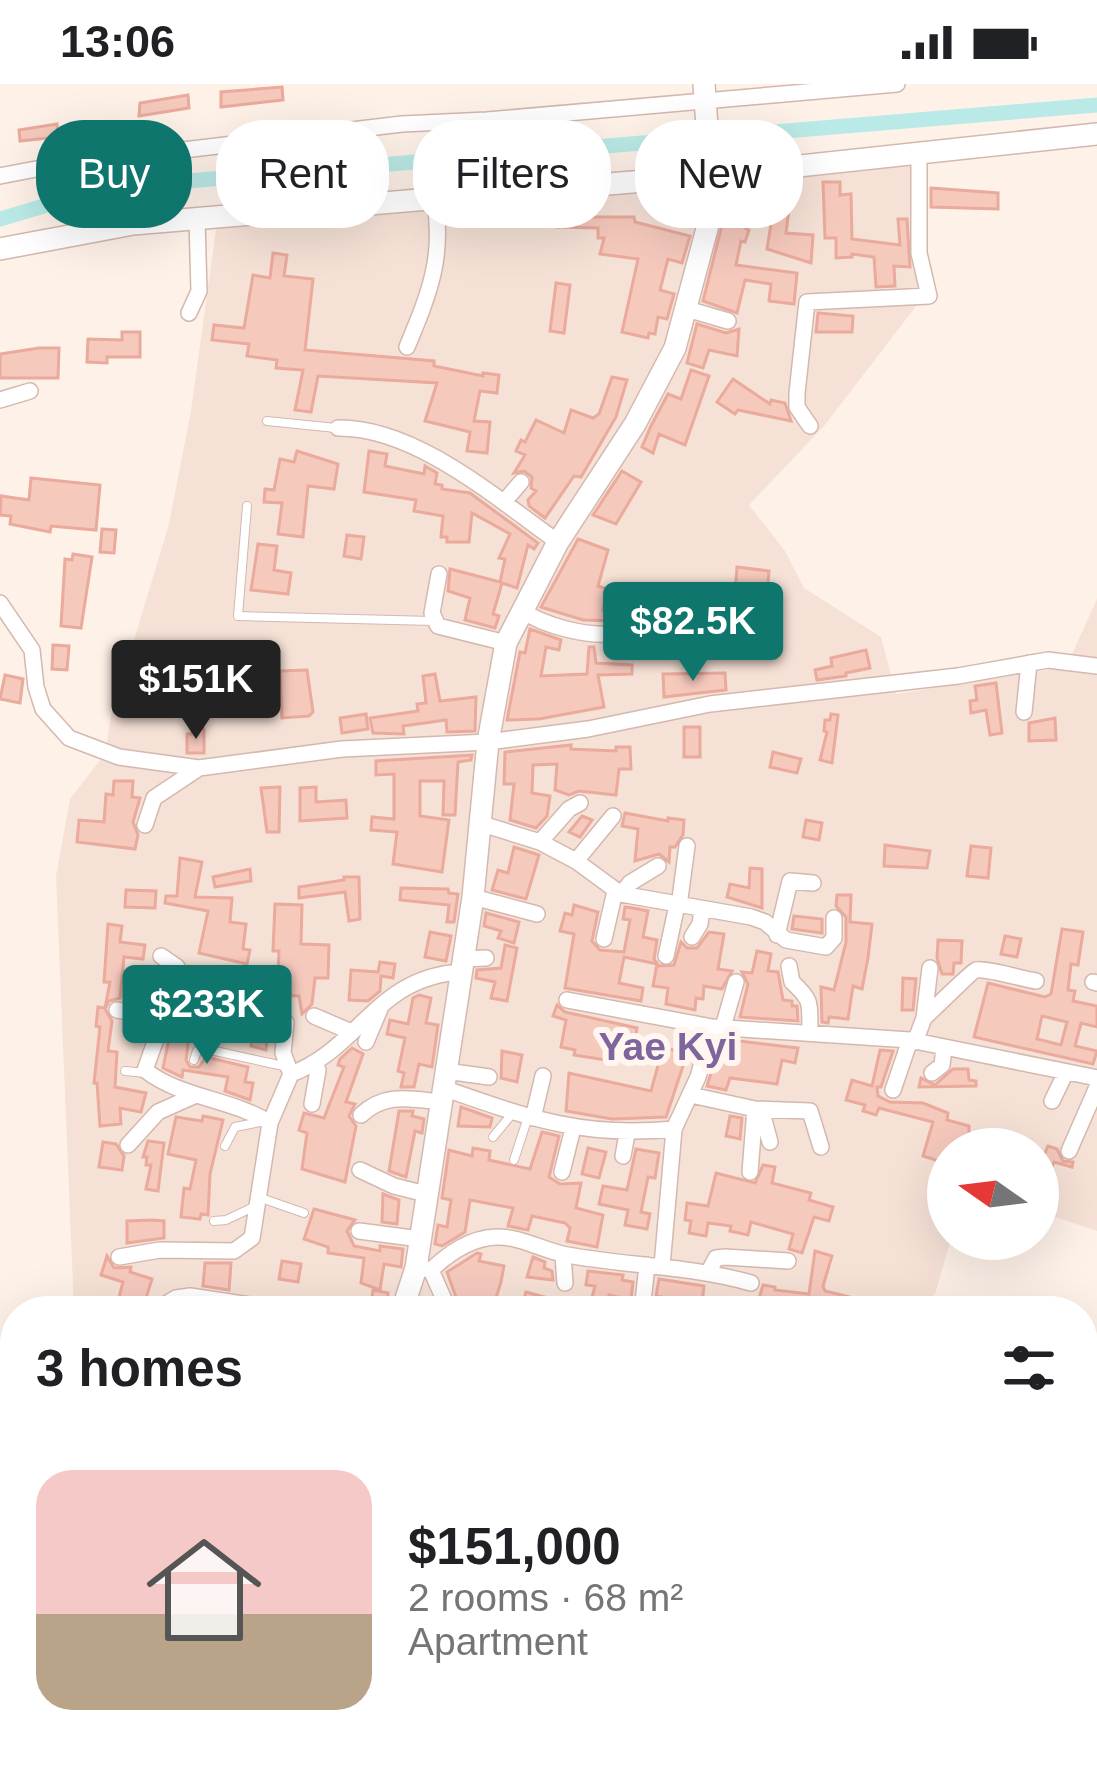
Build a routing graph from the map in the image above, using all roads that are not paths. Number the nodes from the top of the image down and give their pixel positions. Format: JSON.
{"nodes":[{"id":1,"x":897,"y":84,"type":"edge"},
{"id":2,"x":705,"y":100,"type":"edge"},
{"id":3,"x":1097,"y":134,"type":"edge"},
{"id":4,"x":919,"y":153,"type":"junction"},
{"id":5,"x":803,"y":160,"type":"edge"},
{"id":6,"x":0,"y":176,"type":"edge"},
{"id":7,"x":413,"y":200,"type":"edge"},
{"id":8,"x":196,"y":220,"type":"junction"},
{"id":9,"x":439,"y":228,"type":"edge"},
{"id":10,"x":707,"y":228,"type":"edge"},
{"id":11,"x":0,"y":249,"type":"edge"},
{"id":12,"x":687,"y":309,"type":"junction"},
{"id":13,"x":189,"y":313,"type":"dead end"},
{"id":14,"x":728,"y":321,"type":"dead end"},
{"id":15,"x":407,"y":347,"type":"dead end"},
{"id":16,"x":30,"y":391,"type":"dead end"},
{"id":17,"x":0,"y":400,"type":"edge"},
{"id":18,"x":267,"y":421,"type":"dead end"},
{"id":19,"x":810,"y":426,"type":"dead end"},
{"id":20,"x":338,"y":428,"type":"joint"},
{"id":21,"x":521,"y":482,"type":"dead end"},
{"id":22,"x":504,"y":502,"type":"junction"},
{"id":23,"x":247,"y":506,"type":"dead end"},
{"id":24,"x":558,"y":542,"type":"junction"},
{"id":25,"x":439,"y":574,"type":"dead end"},
{"id":26,"x":0,"y":603,"type":"edge"},
{"id":27,"x":521,"y":610,"type":"junction"},
{"id":28,"x":765,"y":620,"type":"dead end"},
{"id":29,"x":434,"y":622,"type":"junction"},
{"id":30,"x":617,"y":633,"type":"joint"},
{"id":31,"x":506,"y":643,"type":"junction"},
{"id":32,"x":1029,"y":663,"type":"junction"},
{"id":33,"x":1097,"y":666,"type":"edge"},
{"id":34,"x":1024,"y":712,"type":"dead end"},
{"id":35,"x":488,"y":742,"type":"junction"},
{"id":36,"x":199,"y":768,"type":"junction"},
{"id":37,"x":580,"y":803,"type":"dead end"},
{"id":38,"x":614,"y":816,"type":"dead end"},
{"id":39,"x":482,"y":824,"type":"junction"},
{"id":40,"x":145,"y":825,"type":"dead end"},
{"id":41,"x":541,"y":842,"type":"junction"},
{"id":42,"x":687,"y":846,"type":"dead end"},
{"id":43,"x":576,"y":861,"type":"junction"},
{"id":44,"x":658,"y":866,"type":"dead end"},
{"id":45,"x":813,"y":883,"type":"dead end"},
{"id":46,"x":618,"y":892,"type":"junction"},
{"id":47,"x":473,"y":897,"type":"junction"},
{"id":48,"x":678,"y":906,"type":"junction"},
{"id":49,"x":702,"y":910,"type":"junction"},
{"id":50,"x":537,"y":914,"type":"dead end"},
{"id":51,"x":834,"y":918,"type":"dead end"},
{"id":52,"x":777,"y":934,"type":"junction"},
{"id":53,"x":692,"y":937,"type":"dead end"},
{"id":54,"x":604,"y":939,"type":"dead end"},
{"id":55,"x":160,"y":956,"type":"dead end"},
{"id":56,"x":666,"y":956,"type":"dead end"},
{"id":57,"x":471,"y":963,"type":"junction"},
{"id":58,"x":789,"y":966,"type":"dead end"},
{"id":59,"x":930,"y":968,"type":"dead end"},
{"id":60,"x":1036,"y":981,"type":"dead end"},
{"id":61,"x":132,"y":982,"type":"dead end"},
{"id":62,"x":736,"y":982,"type":"dead end"},
{"id":63,"x":567,"y":1000,"type":"dead end"},
{"id":64,"x":380,"y":1007,"type":"junction"},
{"id":65,"x":248,"y":1008,"type":"dead end"},
{"id":66,"x":117,"y":1010,"type":"dead end"},
{"id":67,"x":164,"y":1012,"type":"junction"},
{"id":68,"x":314,"y":1016,"type":"dead end"},
{"id":69,"x":924,"y":1018,"type":"junction"},
{"id":70,"x":718,"y":1027,"type":"junction"},
{"id":71,"x":349,"y":1030,"type":"junction"},
{"id":72,"x":810,"y":1033,"type":"junction"},
{"id":73,"x":913,"y":1041,"type":"junction"},
{"id":74,"x":366,"y":1042,"type":"dead end"},
{"id":75,"x":944,"y":1048,"type":"junction"},
{"id":76,"x":194,"y":1060,"type":"dead end"},
{"id":77,"x":314,"y":1065,"type":"junction"},
{"id":78,"x":290,"y":1070,"type":"junction"},
{"id":79,"x":125,"y":1071,"type":"dead end"},
{"id":80,"x":1066,"y":1072,"type":"junction"},
{"id":81,"x":148,"y":1073,"type":"junction"},
{"id":82,"x":932,"y":1073,"type":"dead end"},
{"id":83,"x":543,"y":1076,"type":"dead end"},
{"id":84,"x":489,"y":1077,"type":"dead end"},
{"id":85,"x":1097,"y":1082,"type":"edge"},
{"id":86,"x":444,"y":1087,"type":"junction"},
{"id":87,"x":892,"y":1090,"type":"dead end"},
{"id":88,"x":196,"y":1095,"type":"junction"},
{"id":89,"x":692,"y":1096,"type":"junction"},
{"id":90,"x":1052,"y":1101,"type":"dead end"},
{"id":91,"x":312,"y":1104,"type":"dead end"},
{"id":92,"x":755,"y":1114,"type":"junction"},
{"id":93,"x":361,"y":1115,"type":"dead end"},
{"id":94,"x":525,"y":1116,"type":"junction"},
{"id":95,"x":268,"y":1121,"type":"junction"},
{"id":96,"x":573,"y":1127,"type":"junction"},
{"id":97,"x":674,"y":1129,"type":"junction"},
{"id":98,"x":627,"y":1134,"type":"junction"},
{"id":99,"x":493,"y":1137,"type":"dead end"},
{"id":100,"x":770,"y":1142,"type":"dead end"},
{"id":101,"x":128,"y":1145,"type":"dead end"},
{"id":102,"x":225,"y":1146,"type":"dead end"},
{"id":103,"x":821,"y":1147,"type":"dead end"},
{"id":104,"x":1069,"y":1151,"type":"dead end"},
{"id":105,"x":623,"y":1156,"type":"dead end"},
{"id":106,"x":514,"y":1160,"type":"dead end"},
{"id":107,"x":360,"y":1170,"type":"dead end"},
{"id":108,"x":562,"y":1172,"type":"dead end"},
{"id":109,"x":750,"y":1172,"type":"dead end"},
{"id":110,"x":427,"y":1194,"type":"junction"},
{"id":111,"x":260,"y":1201,"type":"junction"},
{"id":112,"x":304,"y":1213,"type":"dead end"},
{"id":113,"x":214,"y":1220,"type":"dead end"},
{"id":114,"x":359,"y":1231,"type":"dead end"},
{"id":115,"x":420,"y":1239,"type":"junction"},
{"id":116,"x":563,"y":1255,"type":"junction"},
{"id":117,"x":118,"y":1257,"type":"dead end"},
{"id":118,"x":788,"y":1261,"type":"dead end"},
{"id":119,"x":655,"y":1266,"type":"junction"},
{"id":120,"x":424,"y":1269,"type":"junction"},
{"id":121,"x":709,"y":1271,"type":"junction"},
{"id":122,"x":565,"y":1283,"type":"dead end"},
{"id":123,"x":751,"y":1283,"type":"dead end"},
{"id":124,"x":410,"y":1296,"type":"edge"},
{"id":125,"x":439,"y":1296,"type":"edge"},
{"id":126,"x":647,"y":1296,"type":"edge"}],
"edges":[{"from":1,"to":2,"type":"street"},
{"from":2,"to":6,"type":"street"},
{"from":3,"to":4,"type":"street"},
{"from":4,"to":5,"type":"street"},
{"from":4,"to":19,"type":"street"},
{"from":7,"to":8,"type":"street"},
{"from":8,"to":11,"type":"street"},
{"from":8,"to":13,"type":"street"},
{"from":9,"to":15,"type":"street"},
{"from":10,"to":12,"type":"street"},
{"from":12,"to":14,"type":"street"},
{"from":12,"to":24,"type":"street"},
{"from":16,"to":17,"type":"street"},
{"from":18,"to":20,"type":"lane"},
{"from":20,"to":22,"type":"street"},
{"from":21,"to":22,"type":"street"},
{"from":22,"to":24,"type":"street"},
{"from":23,"to":29,"type":"lane"},
{"from":24,"to":27,"type":"street"},
{"from":25,"to":29,"type":"street"},
{"from":26,"to":36,"type":"street"},
{"from":27,"to":30,"type":"street"},
{"from":27,"to":31,"type":"street"},
{"from":28,"to":30,"type":"lane"},
{"from":29,"to":31,"type":"street"},
{"from":31,"to":35,"type":"street"},
{"from":32,"to":33,"type":"street"},
{"from":32,"to":34,"type":"street"},
{"from":32,"to":35,"type":"street"},
{"from":35,"to":36,"type":"street"},
{"from":35,"to":39,"type":"street"},
{"from":36,"to":40,"type":"street"},
{"from":37,"to":41,"type":"street"},
{"from":38,"to":43,"type":"street"},
{"from":39,"to":41,"type":"street"},
{"from":39,"to":47,"type":"street"},
{"from":41,"to":43,"type":"street"},
{"from":42,"to":48,"type":"street"},
{"from":43,"to":46,"type":"street"},
{"from":44,"to":46,"type":"street"},
{"from":45,"to":52,"type":"street"},
{"from":46,"to":48,"type":"street"},
{"from":46,"to":54,"type":"street"},
{"from":47,"to":50,"type":"street"},
{"from":47,"to":57,"type":"street"},
{"from":48,"to":49,"type":"street"},
{"from":48,"to":56,"type":"street"},
{"from":49,"to":52,"type":"street"},
{"from":49,"to":53,"type":"street"},
{"from":51,"to":52,"type":"street"},
{"from":55,"to":67,"type":"street"},
{"from":57,"to":64,"type":"street"},
{"from":57,"to":86,"type":"street"},
{"from":58,"to":72,"type":"street"},
{"from":59,"to":69,"type":"street"},
{"from":60,"to":69,"type":"street"},
{"from":61,"to":67,"type":"street"},
{"from":62,"to":70,"type":"street"},
{"from":63,"to":70,"type":"street"},
{"from":64,"to":71,"type":"street"},
{"from":64,"to":74,"type":"street"},
{"from":65,"to":78,"type":"street"},
{"from":66,"to":67,"type":"street"},
{"from":67,"to":81,"type":"street"},
{"from":68,"to":71,"type":"street"},
{"from":69,"to":73,"type":"street"},
{"from":70,"to":72,"type":"street"},
{"from":70,"to":89,"type":"street"},
{"from":71,"to":77,"type":"street"},
{"from":72,"to":73,"type":"street"},
{"from":73,"to":75,"type":"street"},
{"from":73,"to":87,"type":"street"},
{"from":75,"to":80,"type":"street"},
{"from":75,"to":82,"type":"street"},
{"from":76,"to":78,"type":"lane"},
{"from":77,"to":78,"type":"street"},
{"from":77,"to":91,"type":"street"},
{"from":78,"to":95,"type":"street"},
{"from":79,"to":81,"type":"lane"},
{"from":80,"to":85,"type":"street"},
{"from":80,"to":90,"type":"street"},
{"from":81,"to":88,"type":"street"},
{"from":83,"to":94,"type":"street"},
{"from":84,"to":86,"type":"street"},
{"from":85,"to":104,"type":"street"},
{"from":86,"to":93,"type":"street"},
{"from":86,"to":94,"type":"street"},
{"from":86,"to":110,"type":"street"},
{"from":88,"to":95,"type":"street"},
{"from":88,"to":101,"type":"street"},
{"from":89,"to":92,"type":"street"},
{"from":89,"to":97,"type":"street"},
{"from":92,"to":100,"type":"street"},
{"from":92,"to":103,"type":"street"},
{"from":92,"to":109,"type":"street"},
{"from":94,"to":96,"type":"street"},
{"from":94,"to":99,"type":"lane"},
{"from":94,"to":106,"type":"lane"},
{"from":95,"to":102,"type":"lane"},
{"from":95,"to":111,"type":"street"},
{"from":96,"to":98,"type":"street"},
{"from":96,"to":108,"type":"street"},
{"from":97,"to":98,"type":"street"},
{"from":97,"to":119,"type":"street"},
{"from":98,"to":105,"type":"street"},
{"from":107,"to":110,"type":"street"},
{"from":110,"to":115,"type":"street"},
{"from":111,"to":112,"type":"lane"},
{"from":111,"to":113,"type":"lane"},
{"from":111,"to":117,"type":"street"},
{"from":114,"to":115,"type":"street"},
{"from":115,"to":120,"type":"street"},
{"from":116,"to":119,"type":"street"},
{"from":116,"to":120,"type":"street"},
{"from":116,"to":122,"type":"street"},
{"from":118,"to":121,"type":"street"},
{"from":119,"to":121,"type":"street"},
{"from":119,"to":126,"type":"street"},
{"from":120,"to":124,"type":"street"},
{"from":120,"to":125,"type":"street"},
{"from":121,"to":123,"type":"street"}]}
